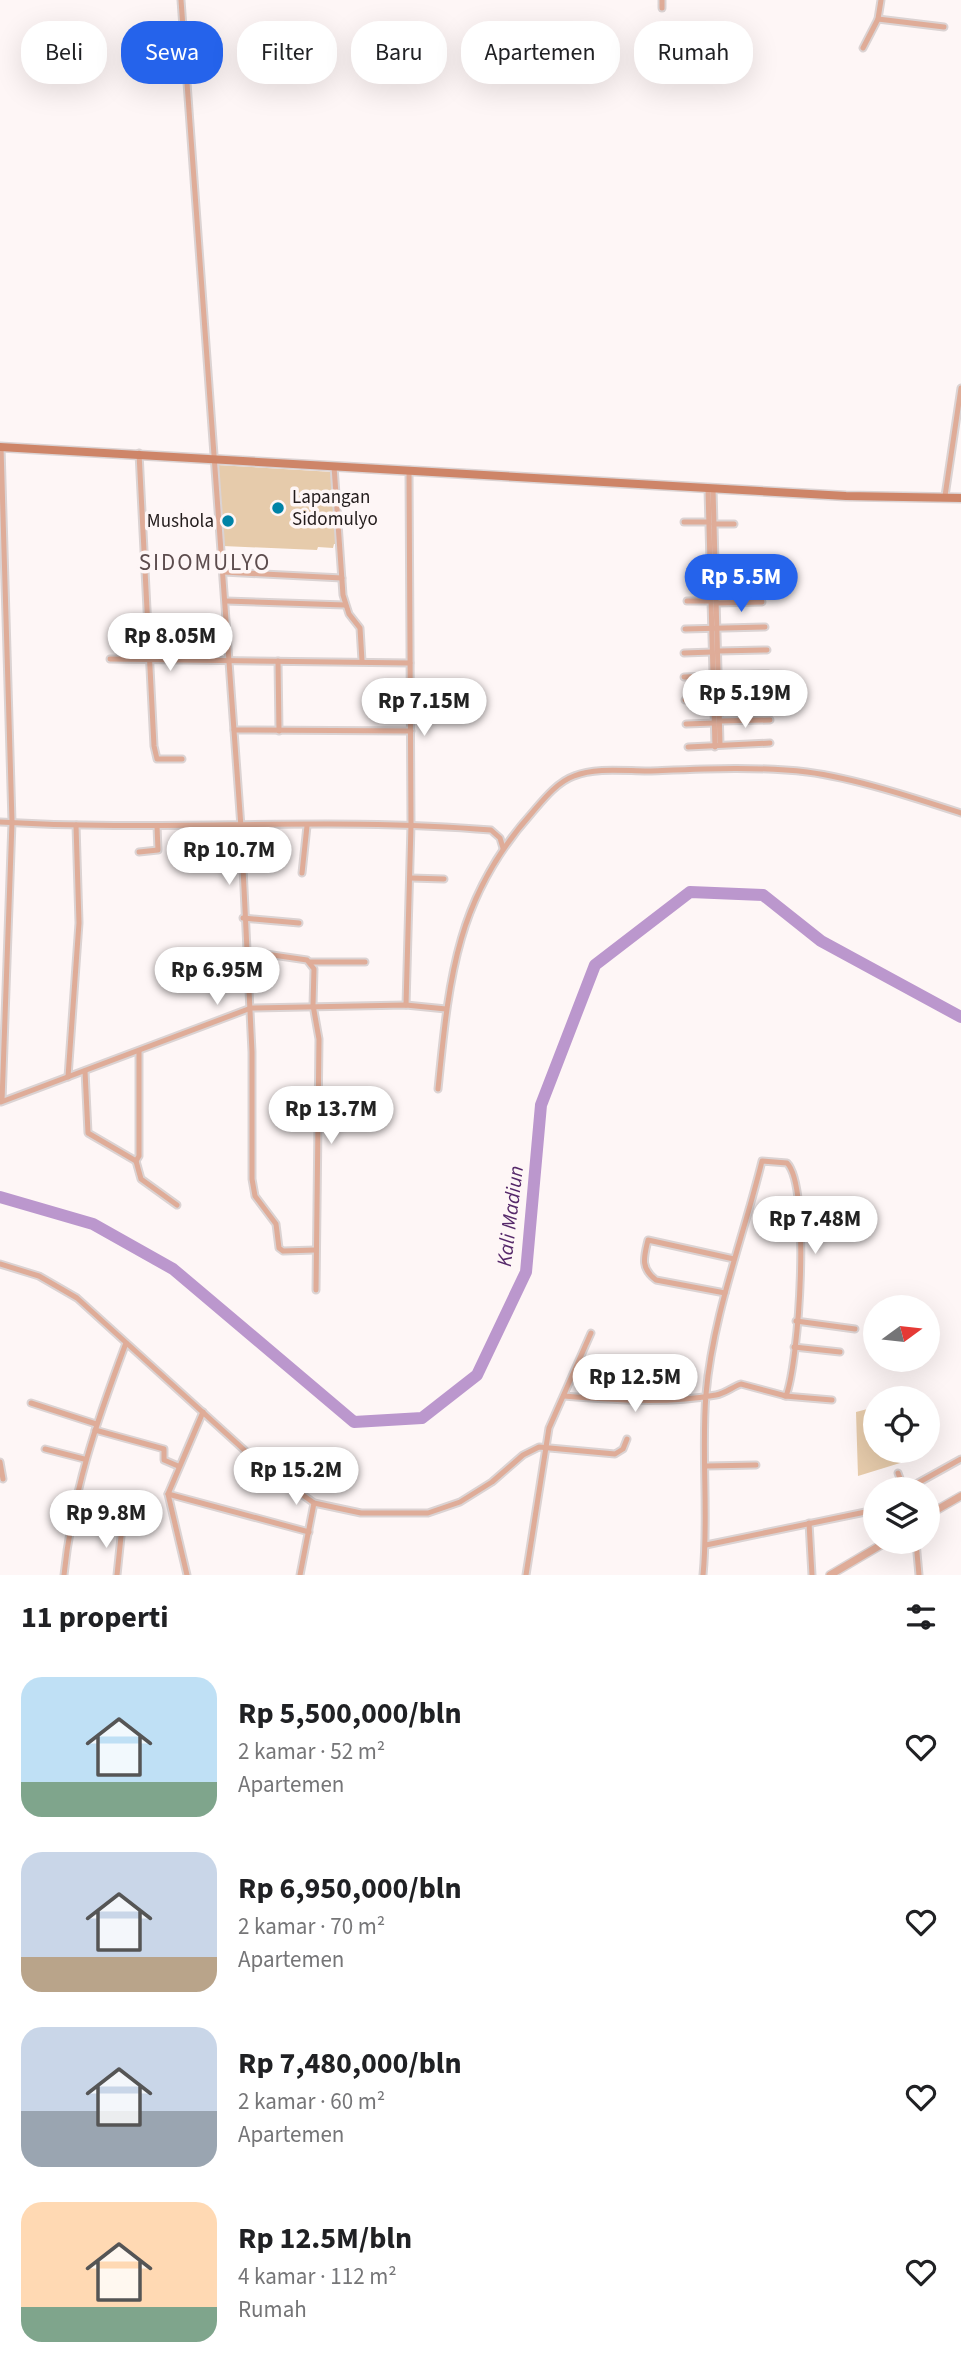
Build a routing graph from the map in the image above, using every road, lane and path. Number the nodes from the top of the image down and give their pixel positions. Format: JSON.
{"nodes":[{"id":1,"x":181,"y":0,"type":"edge"},
{"id":2,"x":662,"y":0,"type":"edge"},
{"id":3,"x":881,"y":0,"type":"edge"},
{"id":4,"x":662,"y":8,"type":"dead end"},
{"id":5,"x":878,"y":19,"type":"junction"},
{"id":6,"x":944,"y":27,"type":"dead end"},
{"id":7,"x":863,"y":48,"type":"dead end"},
{"id":8,"x":961,"y":388,"type":"edge"},
{"id":9,"x":0,"y":447,"type":"edge"},
{"id":10,"x":139,"y":453,"type":"junction"},
{"id":11,"x":214,"y":460,"type":"junction"},
{"id":12,"x":334,"y":466,"type":"junction"},
{"id":13,"x":408,"y":470,"type":"junction"},
{"id":14,"x":710,"y":489,"type":"junction"},
{"id":15,"x":945,"y":496,"type":"junction"},
{"id":16,"x":961,"y":498,"type":"edge"},
{"id":17,"x":684,"y":522,"type":"dead end"},
{"id":18,"x":711,"y":523,"type":"junction"},
{"id":19,"x":734,"y":524,"type":"dead end"},
{"id":20,"x":224,"y":572,"type":"junction"},
{"id":21,"x":761,"y":576,"type":"dead end"},
{"id":22,"x":716,"y":577,"type":"junction"},
{"id":23,"x":342,"y":578,"type":"junction"},
{"id":24,"x":226,"y":601,"type":"junction"},
{"id":25,"x":687,"y":601,"type":"dead end"},
{"id":26,"x":713,"y":602,"type":"junction"},
{"id":27,"x":762,"y":602,"type":"dead end"},
{"id":28,"x":345,"y":605,"type":"junction"},
{"id":29,"x":765,"y":626,"type":"dead end"},
{"id":30,"x":714,"y":628,"type":"junction"},
{"id":31,"x":685,"y":629,"type":"dead end"},
{"id":32,"x":767,"y":650,"type":"dead end"},
{"id":33,"x":715,"y":652,"type":"junction"},
{"id":34,"x":684,"y":653,"type":"dead end"},
{"id":35,"x":110,"y":659,"type":"dead end"},
{"id":36,"x":149,"y":659,"type":"junction"},
{"id":37,"x":230,"y":661,"type":"junction"},
{"id":38,"x":278,"y":661,"type":"junction"},
{"id":39,"x":362,"y":661,"type":"junction"},
{"id":40,"x":410,"y":663,"type":"junction"},
{"id":41,"x":768,"y":674,"type":"dead end"},
{"id":42,"x":716,"y":675,"type":"junction"},
{"id":43,"x":684,"y":677,"type":"dead end"},
{"id":44,"x":767,"y":696,"type":"dead end"},
{"id":45,"x":716,"y":698,"type":"junction"},
{"id":46,"x":685,"y":700,"type":"dead end"},
{"id":47,"x":770,"y":720,"type":"dead end"},
{"id":48,"x":717,"y":722,"type":"junction"},
{"id":49,"x":686,"y":724,"type":"dead end"},
{"id":50,"x":234,"y":730,"type":"junction"},
{"id":51,"x":279,"y":731,"type":"junction"},
{"id":52,"x":411,"y":731,"type":"junction"},
{"id":53,"x":770,"y":743,"type":"dead end"},
{"id":54,"x":718,"y":745,"type":"junction"},
{"id":55,"x":688,"y":747,"type":"dead end"},
{"id":56,"x":182,"y":759,"type":"dead end"},
{"id":57,"x":961,"y":813,"type":"edge"},
{"id":58,"x":0,"y":821,"type":"edge"},
{"id":59,"x":12,"y":822,"type":"junction"},
{"id":60,"x":76,"y":825,"type":"junction"},
{"id":61,"x":411,"y":825,"type":"junction"},
{"id":62,"x":157,"y":826,"type":"junction"},
{"id":63,"x":307,"y":826,"type":"junction"},
{"id":64,"x":241,"y":827,"type":"junction"},
{"id":65,"x":503,"y":848,"type":"junction"},
{"id":66,"x":139,"y":852,"type":"dead end"},
{"id":67,"x":302,"y":873,"type":"dead end"},
{"id":68,"x":411,"y":878,"type":"junction"},
{"id":69,"x":444,"y":879,"type":"dead end"},
{"id":70,"x":243,"y":918,"type":"junction"},
{"id":71,"x":299,"y":923,"type":"dead end"},
{"id":72,"x":245,"y":951,"type":"junction"},
{"id":73,"x":310,"y":962,"type":"junction"},
{"id":74,"x":365,"y":962,"type":"dead end"},
{"id":75,"x":313,"y":1005,"type":"junction"},
{"id":76,"x":406,"y":1005,"type":"junction"},
{"id":77,"x":251,"y":1008,"type":"junction"},
{"id":78,"x":446,"y":1009,"type":"junction"},
{"id":79,"x":139,"y":1052,"type":"junction"},
{"id":80,"x":85,"y":1071,"type":"junction"},
{"id":81,"x":68,"y":1077,"type":"junction"},
{"id":82,"x":438,"y":1089,"type":"dead end"},
{"id":83,"x":1,"y":1101,"type":"edge"},
{"id":84,"x":136,"y":1161,"type":"junction"},
{"id":85,"x":177,"y":1205,"type":"dead end"},
{"id":86,"x":315,"y":1251,"type":"junction"},
{"id":87,"x":734,"y":1259,"type":"junction"},
{"id":88,"x":0,"y":1264,"type":"edge"},
{"id":89,"x":316,"y":1290,"type":"dead end"},
{"id":90,"x":725,"y":1293,"type":"junction"},
{"id":91,"x":796,"y":1321,"type":"junction"},
{"id":92,"x":855,"y":1329,"type":"dead end"},
{"id":93,"x":591,"y":1333,"type":"dead end"},
{"id":94,"x":126,"y":1343,"type":"junction"},
{"id":95,"x":794,"y":1347,"type":"junction"},
{"id":96,"x":839,"y":1352,"type":"dead end"},
{"id":97,"x":564,"y":1396,"type":"junction"},
{"id":98,"x":706,"y":1396,"type":"junction"},
{"id":99,"x":785,"y":1396,"type":"junction"},
{"id":100,"x":832,"y":1400,"type":"dead end"},
{"id":101,"x":31,"y":1403,"type":"dead end"},
{"id":102,"x":202,"y":1412,"type":"junction"},
{"id":103,"x":95,"y":1427,"type":"junction"},
{"id":104,"x":626,"y":1438,"type":"dead end"},
{"id":105,"x":545,"y":1446,"type":"junction"},
{"id":106,"x":45,"y":1448,"type":"dead end"},
{"id":107,"x":84,"y":1459,"type":"junction"},
{"id":108,"x":961,"y":1459,"type":"edge"},
{"id":109,"x":0,"y":1462,"type":"edge"},
{"id":110,"x":756,"y":1465,"type":"dead end"},
{"id":111,"x":178,"y":1466,"type":"junction"},
{"id":112,"x":707,"y":1466,"type":"junction"},
{"id":113,"x":898,"y":1472,"type":"dead end"},
{"id":114,"x":900,"y":1477,"type":"edge"},
{"id":115,"x":928,"y":1477,"type":"edge"},
{"id":116,"x":3,"y":1479,"type":"dead end"},
{"id":117,"x":168,"y":1494,"type":"junction"},
{"id":118,"x":961,"y":1496,"type":"edge"},
{"id":119,"x":314,"y":1503,"type":"junction"},
{"id":120,"x":940,"y":1508,"type":"edge"},
{"id":121,"x":863,"y":1512,"type":"edge"},
{"id":122,"x":809,"y":1523,"type":"junction"},
{"id":123,"x":122,"y":1527,"type":"dead end"},
{"id":124,"x":309,"y":1532,"type":"junction"},
{"id":125,"x":706,"y":1545,"type":"junction"},
{"id":126,"x":866,"y":1554,"type":"edge"},
{"id":127,"x":917,"y":1554,"type":"edge"},
{"id":128,"x":64,"y":1575,"type":"edge"},
{"id":129,"x":117,"y":1575,"type":"edge"},
{"id":130,"x":187,"y":1575,"type":"edge"},
{"id":131,"x":300,"y":1575,"type":"edge"},
{"id":132,"x":526,"y":1575,"type":"edge"},
{"id":133,"x":703,"y":1575,"type":"edge"},
{"id":134,"x":812,"y":1575,"type":"edge"},
{"id":135,"x":830,"y":1575,"type":"edge"},
{"id":136,"x":919,"y":1575,"type":"edge"}],
"edges":[{"from":1,"to":11,"type":"street"},
{"from":2,"to":4,"type":"street"},
{"from":3,"to":5,"type":"street"},
{"from":5,"to":6,"type":"street"},
{"from":5,"to":7,"type":"street"},
{"from":8,"to":15,"type":"street"},
{"from":9,"to":10,"type":"main road"},
{"from":9,"to":59,"type":"street"},
{"from":10,"to":11,"type":"main road"},
{"from":10,"to":36,"type":"street"},
{"from":11,"to":12,"type":"main road"},
{"from":11,"to":20,"type":"street"},
{"from":12,"to":13,"type":"main road"},
{"from":12,"to":23,"type":"street"},
{"from":13,"to":14,"type":"main road"},
{"from":13,"to":40,"type":"street"},
{"from":14,"to":15,"type":"main road"},
{"from":14,"to":18,"type":"street"},
{"from":15,"to":16,"type":"main road"},
{"from":17,"to":18,"type":"street"},
{"from":18,"to":19,"type":"street"},
{"from":18,"to":22,"type":"street"},
{"from":18,"to":26,"type":"street"},
{"from":20,"to":23,"type":"street"},
{"from":20,"to":24,"type":"street"},
{"from":21,"to":22,"type":"street"},
{"from":22,"to":26,"type":"street"},
{"from":23,"to":28,"type":"street"},
{"from":24,"to":28,"type":"street"},
{"from":24,"to":37,"type":"street"},
{"from":25,"to":26,"type":"street"},
{"from":26,"to":27,"type":"street"},
{"from":26,"to":30,"type":"street"},
{"from":28,"to":39,"type":"street"},
{"from":29,"to":30,"type":"street"},
{"from":30,"to":31,"type":"street"},
{"from":30,"to":33,"type":"street"},
{"from":32,"to":33,"type":"street"},
{"from":33,"to":34,"type":"street"},
{"from":33,"to":42,"type":"street"},
{"from":35,"to":36,"type":"street"},
{"from":36,"to":37,"type":"street"},
{"from":36,"to":56,"type":"street"},
{"from":37,"to":38,"type":"street"},
{"from":37,"to":50,"type":"street"},
{"from":38,"to":39,"type":"street"},
{"from":38,"to":51,"type":"street"},
{"from":39,"to":40,"type":"street"},
{"from":40,"to":52,"type":"street"},
{"from":41,"to":42,"type":"street"},
{"from":42,"to":43,"type":"street"},
{"from":42,"to":45,"type":"street"},
{"from":44,"to":45,"type":"street"},
{"from":45,"to":46,"type":"street"},
{"from":45,"to":48,"type":"street"},
{"from":47,"to":48,"type":"street"},
{"from":48,"to":49,"type":"street"},
{"from":48,"to":54,"type":"street"},
{"from":50,"to":51,"type":"street"},
{"from":50,"to":64,"type":"street"},
{"from":51,"to":52,"type":"street"},
{"from":52,"to":61,"type":"street"},
{"from":53,"to":54,"type":"street"},
{"from":54,"to":55,"type":"street"},
{"from":57,"to":65,"type":"street"},
{"from":58,"to":59,"type":"street"},
{"from":59,"to":60,"type":"street"},
{"from":59,"to":83,"type":"street"},
{"from":60,"to":62,"type":"street"},
{"from":60,"to":81,"type":"street"},
{"from":61,"to":63,"type":"street"},
{"from":61,"to":65,"type":"street"},
{"from":61,"to":68,"type":"street"},
{"from":62,"to":64,"type":"street"},
{"from":62,"to":66,"type":"street"},
{"from":63,"to":64,"type":"street"},
{"from":63,"to":67,"type":"street"},
{"from":64,"to":70,"type":"street"},
{"from":65,"to":78,"type":"street"},
{"from":68,"to":69,"type":"street"},
{"from":68,"to":76,"type":"street"},
{"from":70,"to":71,"type":"street"},
{"from":70,"to":72,"type":"street"},
{"from":72,"to":73,"type":"street"},
{"from":72,"to":77,"type":"street"},
{"from":73,"to":74,"type":"street"},
{"from":73,"to":75,"type":"street"},
{"from":75,"to":76,"type":"street"},
{"from":75,"to":77,"type":"street"},
{"from":75,"to":86,"type":"street"},
{"from":76,"to":78,"type":"street"},
{"from":77,"to":79,"type":"street"},
{"from":77,"to":86,"type":"street"},
{"from":78,"to":82,"type":"street"},
{"from":79,"to":80,"type":"street"},
{"from":79,"to":84,"type":"street"},
{"from":80,"to":81,"type":"street"},
{"from":80,"to":84,"type":"street"},
{"from":81,"to":83,"type":"street"},
{"from":84,"to":85,"type":"street"},
{"from":86,"to":89,"type":"street"},
{"from":87,"to":90,"type":"street"},
{"from":87,"to":90,"type":"street"},
{"from":87,"to":91,"type":"street"},
{"from":88,"to":94,"type":"street"},
{"from":90,"to":98,"type":"street"},
{"from":91,"to":92,"type":"street"},
{"from":91,"to":95,"type":"street"},
{"from":93,"to":97,"type":"street"},
{"from":94,"to":102,"type":"street"},
{"from":94,"to":103,"type":"street"},
{"from":95,"to":96,"type":"street"},
{"from":95,"to":99,"type":"street"},
{"from":97,"to":98,"type":"street"},
{"from":97,"to":105,"type":"street"},
{"from":98,"to":99,"type":"street"},
{"from":98,"to":112,"type":"street"},
{"from":99,"to":100,"type":"street"},
{"from":101,"to":103,"type":"street"},
{"from":102,"to":111,"type":"street"},
{"from":102,"to":119,"type":"street"},
{"from":103,"to":107,"type":"street"},
{"from":103,"to":111,"type":"street"},
{"from":104,"to":105,"type":"street"},
{"from":105,"to":119,"type":"street"},
{"from":105,"to":132,"type":"street"},
{"from":106,"to":107,"type":"street"},
{"from":107,"to":128,"type":"street"},
{"from":108,"to":115,"type":"street"},
{"from":109,"to":116,"type":"street"},
{"from":110,"to":112,"type":"street"},
{"from":111,"to":117,"type":"street"},
{"from":112,"to":125,"type":"street"},
{"from":113,"to":114,"type":"street"},
{"from":117,"to":124,"type":"street"},
{"from":117,"to":130,"type":"street"},
{"from":118,"to":120,"type":"street"},
{"from":119,"to":124,"type":"street"},
{"from":121,"to":122,"type":"street"},
{"from":122,"to":125,"type":"street"},
{"from":122,"to":134,"type":"street"},
{"from":123,"to":129,"type":"street"},
{"from":124,"to":131,"type":"street"},
{"from":125,"to":133,"type":"street"},
{"from":126,"to":135,"type":"street"},
{"from":127,"to":136,"type":"street"}]}
